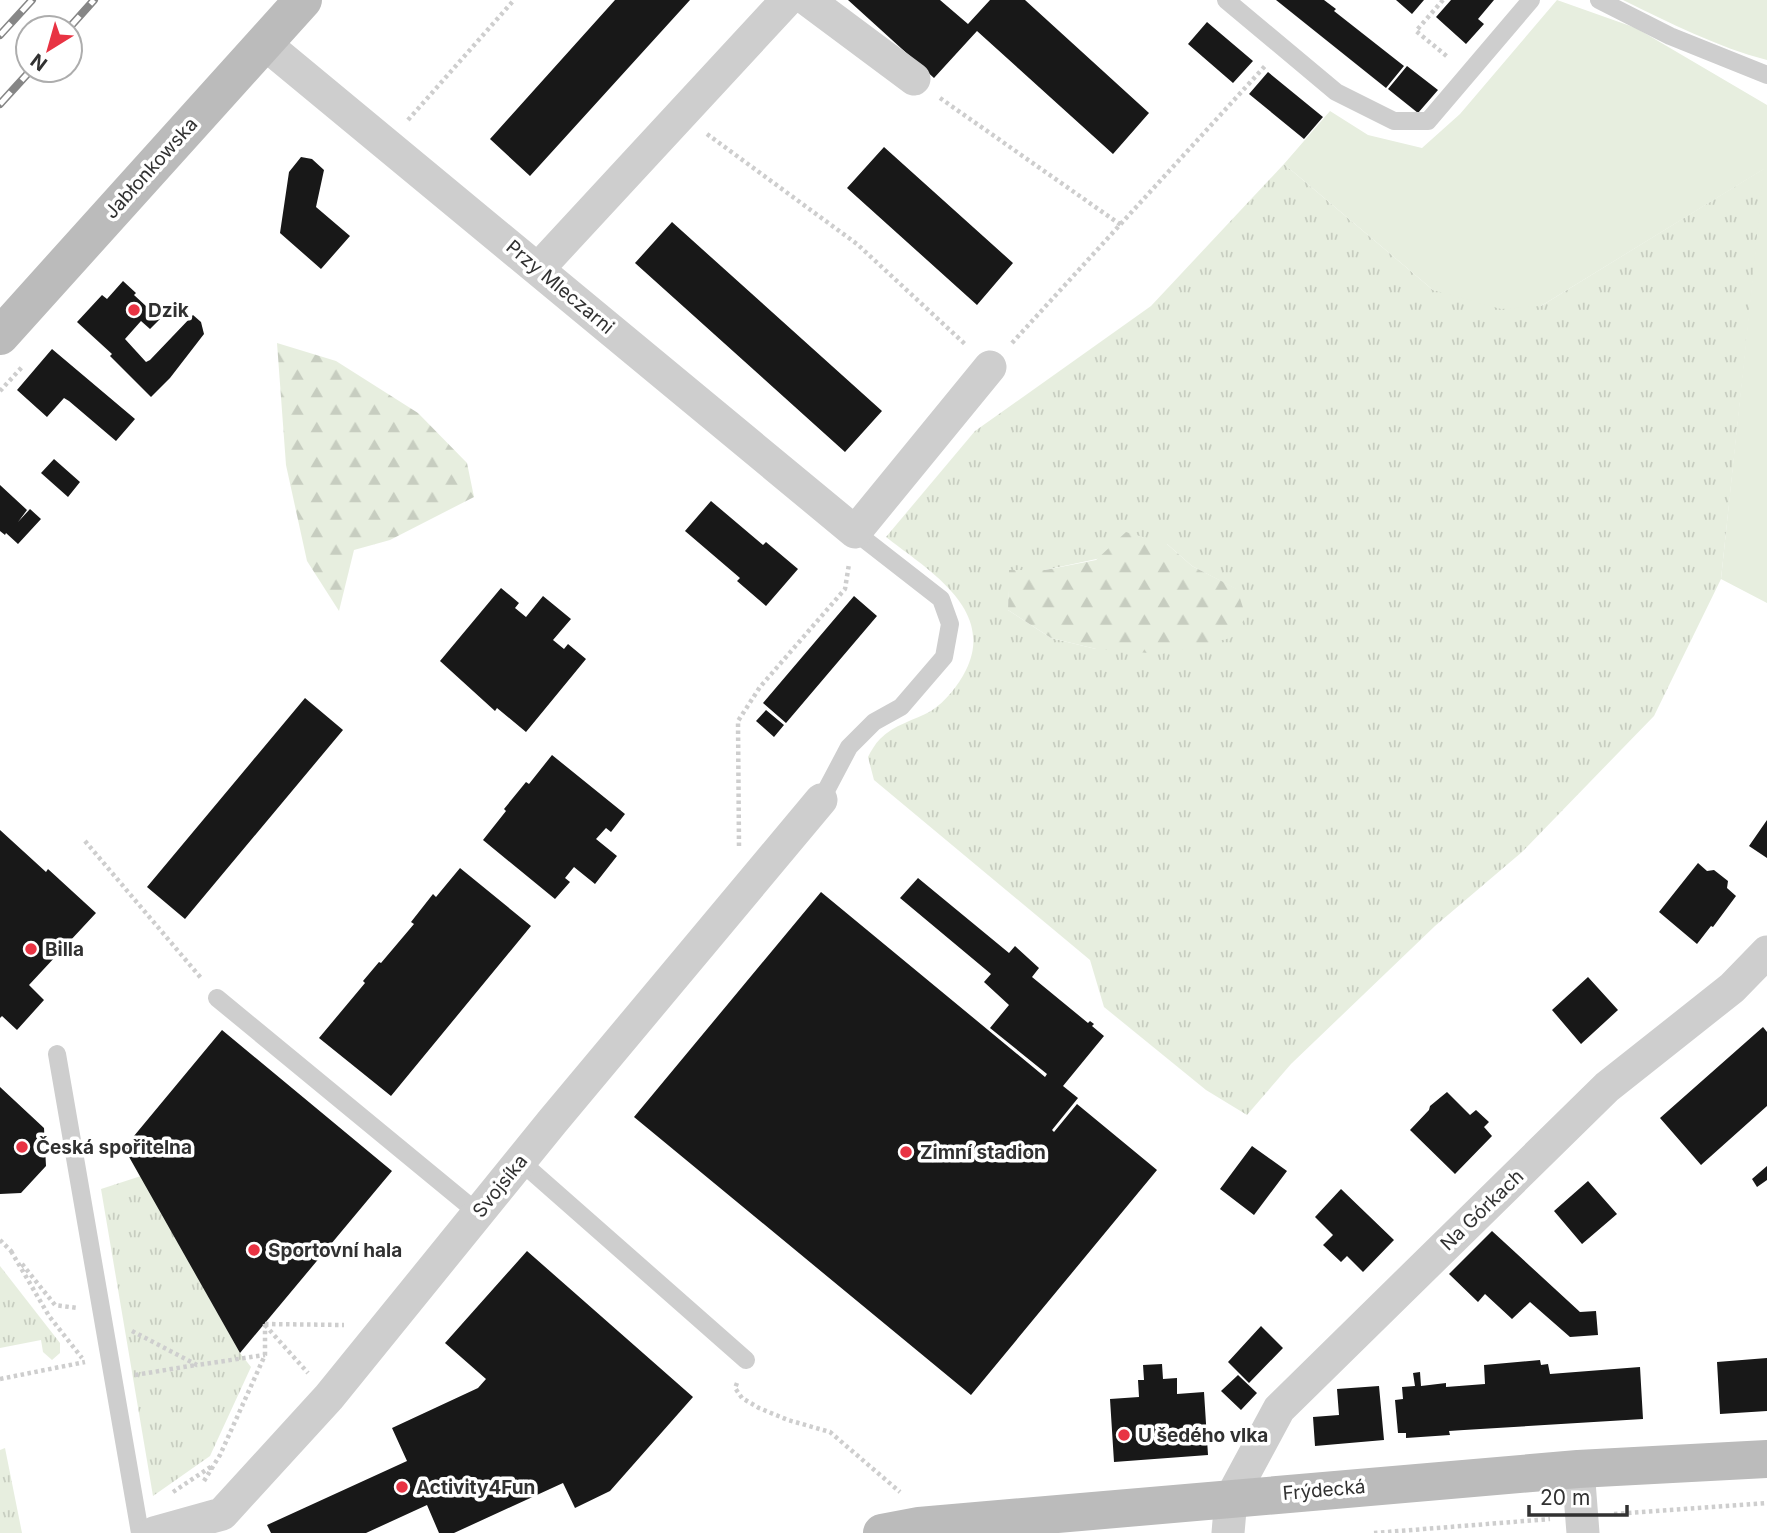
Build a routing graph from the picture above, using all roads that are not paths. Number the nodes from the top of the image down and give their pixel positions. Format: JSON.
{"nodes":[{"id":1,"x":303,"y":0,"type":"edge"},
{"id":2,"x":787,"y":0,"type":"edge"},
{"id":3,"x":808,"y":0,"type":"edge"},
{"id":4,"x":1226,"y":0,"type":"edge"},
{"id":5,"x":1531,"y":0,"type":"edge"},
{"id":6,"x":1599,"y":0,"type":"edge"},
{"id":7,"x":264,"y":43,"type":"junction"},
{"id":8,"x":1767,"y":75,"type":"edge"},
{"id":9,"x":914,"y":79,"type":"road end"},
{"id":10,"x":538,"y":269,"type":"junction"},
{"id":11,"x":0,"y":336,"type":"edge"},
{"id":12,"x":990,"y":367,"type":"road end"},
{"id":13,"x":855,"y":532,"type":"junction"},
{"id":14,"x":821,"y":800,"type":"joint"},
{"id":15,"x":1767,"y":952,"type":"edge"},
{"id":16,"x":217,"y":998,"type":"road end"},
{"id":17,"x":57,"y":1054,"type":"dead end"},
{"id":18,"x":520,"y":1161,"type":"junction"},
{"id":19,"x":478,"y":1213,"type":"junction"},
{"id":20,"x":746,"y":1360,"type":"road end"},
{"id":21,"x":1767,"y":1459,"type":"edge"},
{"id":22,"x":1578,"y":1469,"type":"junction"},
{"id":23,"x":1230,"y":1516,"type":"edge"},
{"id":24,"x":167,"y":1529,"type":"edge"},
{"id":25,"x":140,"y":1533,"type":"edge"},
{"id":26,"x":882,"y":1533,"type":"edge"},
{"id":27,"x":1583,"y":1533,"type":"edge"}],
"edges":[{"from":1,"to":7,"type":"main road","name":"Jabłonkowska"},
{"from":2,"to":10,"type":"street"},
{"from":3,"to":9,"type":"street"},
{"from":4,"to":5,"type":"lane"},
{"from":6,"to":8,"type":"lane"},
{"from":7,"to":10,"type":"street","name":"Przy Mleczarni"},
{"from":7,"to":11,"type":"main road","name":"Jabłonkowska"},
{"from":10,"to":13,"type":"street","name":"Przy Mleczarni"},
{"from":12,"to":13,"type":"street"},
{"from":13,"to":14,"type":"lane"},
{"from":14,"to":18,"type":"street","name":"Svojsíka"},
{"from":15,"to":23,"type":"street","name":"Na Górkach"},
{"from":16,"to":19,"type":"lane"},
{"from":17,"to":25,"type":"lane"},
{"from":18,"to":19,"type":"street","name":"Svojsíka"},
{"from":18,"to":20,"type":"lane"},
{"from":19,"to":24,"type":"street","name":"Svojsíka"},
{"from":21,"to":22,"type":"main road","name":"Frýdecká"},
{"from":22,"to":23,"type":"main road","name":"Frýdecká"},
{"from":22,"to":27,"type":"street"},
{"from":23,"to":26,"type":"main road","name":"Frýdecká"}]}
